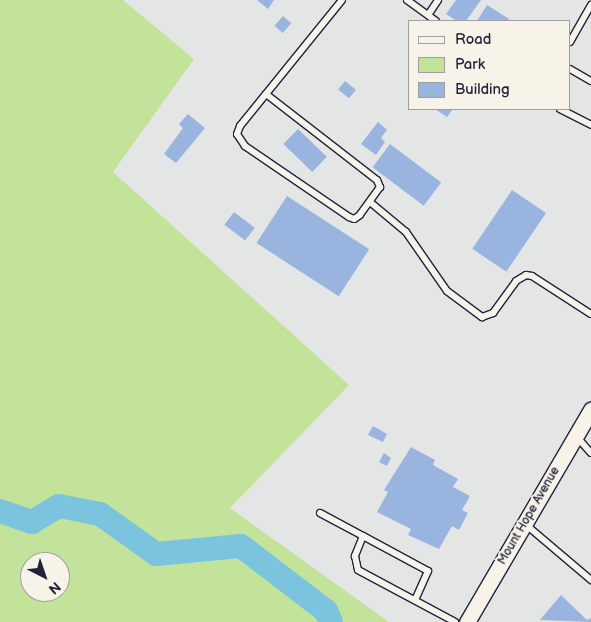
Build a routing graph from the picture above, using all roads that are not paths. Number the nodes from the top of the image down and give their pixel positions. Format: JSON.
{"nodes":[{"id":1,"x":342,"y":0,"type":"edge"},
{"id":2,"x":407,"y":0,"type":"edge"},
{"id":3,"x":438,"y":0,"type":"edge"},
{"id":4,"x":591,"y":6,"type":"edge"},
{"id":5,"x":428,"y":15,"type":"junction"},
{"id":6,"x":435,"y":20,"type":"edge"},
{"id":7,"x":571,"y":40,"type":"edge"},
{"id":8,"x":571,"y":70,"type":"edge"},
{"id":9,"x":591,"y":81,"type":"edge"},
{"id":10,"x":266,"y":94,"type":"junction"},
{"id":11,"x":562,"y":110,"type":"edge"},
{"id":12,"x":591,"y":125,"type":"edge"},
{"id":13,"x":370,"y":202,"type":"junction"},
{"id":14,"x":591,"y":314,"type":"edge"},
{"id":15,"x":591,"y":410,"type":"edge"},
{"id":16,"x":576,"y":436,"type":"junction"},
{"id":17,"x":591,"y":453,"type":"edge"},
{"id":18,"x":320,"y":513,"type":"dead end"},
{"id":19,"x":524,"y":524,"type":"junction"},
{"id":20,"x":363,"y":536,"type":"junction"},
{"id":21,"x":591,"y":580,"type":"edge"},
{"id":22,"x":415,"y":600,"type":"junction"},
{"id":23,"x":455,"y":622,"type":"edge"},
{"id":24,"x":467,"y":622,"type":"edge"}],
"edges":[{"from":1,"to":10,"type":"lane"},
{"from":2,"to":5,"type":"lane"},
{"from":3,"to":5,"type":"lane"},
{"from":4,"to":7,"type":"lane"},
{"from":5,"to":6,"type":"lane"},
{"from":8,"to":9,"type":"lane"},
{"from":10,"to":13,"type":"lane"},
{"from":10,"to":13,"type":"lane"},
{"from":11,"to":12,"type":"lane"},
{"from":13,"to":14,"type":"lane"},
{"from":15,"to":16,"type":"street","name":"Mount Hope Avenue"},
{"from":16,"to":17,"type":"lane"},
{"from":16,"to":19,"type":"street","name":"Mount Hope Avenue"},
{"from":18,"to":20,"type":"lane"},
{"from":19,"to":21,"type":"lane"},
{"from":19,"to":24,"type":"street","name":"Mount Hope Avenue"},
{"from":20,"to":22,"type":"lane"},
{"from":20,"to":22,"type":"lane"},
{"from":22,"to":23,"type":"lane"}]}
